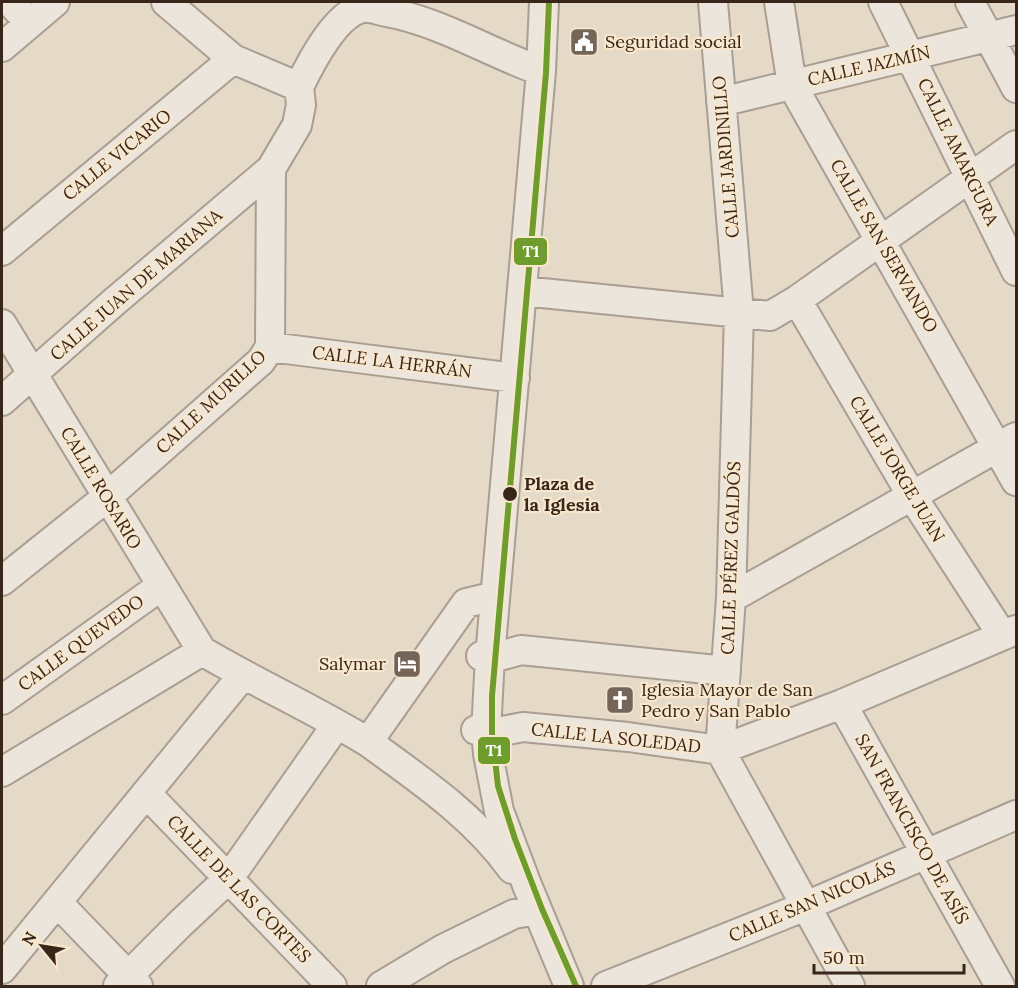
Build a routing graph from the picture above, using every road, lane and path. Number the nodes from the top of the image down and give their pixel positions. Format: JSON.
{"nodes":[{"id":1,"x":10,"y":2,"type":"edge"},
{"id":2,"x":55,"y":2,"type":"edge"},
{"id":3,"x":166,"y":2,"type":"edge"},
{"id":4,"x":544,"y":2,"type":"edge"},
{"id":5,"x":713,"y":2,"type":"edge"},
{"id":6,"x":778,"y":2,"type":"edge"},
{"id":7,"x":883,"y":2,"type":"edge"},
{"id":8,"x":970,"y":2,"type":"edge"},
{"id":9,"x":30,"y":23,"type":"junction"},
{"id":10,"x":1017,"y":30,"type":"edge"},
{"id":11,"x":989,"y":37,"type":"junction"},
{"id":12,"x":2,"y":47,"type":"edge"},
{"id":13,"x":911,"y":57,"type":"junction"},
{"id":14,"x":233,"y":59,"type":"junction"},
{"id":15,"x":541,"y":72,"type":"junction"},
{"id":16,"x":792,"y":85,"type":"junction"},
{"id":17,"x":299,"y":87,"type":"junction"},
{"id":18,"x":1017,"y":88,"type":"edge"},
{"id":19,"x":721,"y":102,"type":"junction"},
{"id":20,"x":1017,"y":145,"type":"edge"},
{"id":21,"x":271,"y":169,"type":"junction"},
{"id":22,"x":970,"y":177,"type":"junction"},
{"id":23,"x":881,"y":239,"type":"junction"},
{"id":24,"x":2,"y":251,"type":"edge"},
{"id":25,"x":1017,"y":272,"type":"edge"},
{"id":26,"x":522,"y":291,"type":"junction"},
{"id":27,"x":797,"y":300,"type":"junction"},
{"id":28,"x":739,"y":313,"type":"junction"},
{"id":29,"x":2,"y":324,"type":"edge"},
{"id":30,"x":270,"y":347,"type":"junction"},
{"id":31,"x":32,"y":375,"type":"junction"},
{"id":32,"x":515,"y":378,"type":"junction"},
{"id":33,"x":2,"y":401,"type":"edge"},
{"id":34,"x":1007,"y":442,"type":"edge"},
{"id":35,"x":1017,"y":481,"type":"edge"},
{"id":36,"x":912,"y":496,"type":"junction"},
{"id":37,"x":107,"y":497,"type":"junction"},
{"id":38,"x":3,"y":576,"type":"edge"},
{"id":39,"x":161,"y":585,"type":"junction"},
{"id":40,"x":495,"y":596,"type":"junction"},
{"id":41,"x":731,"y":598,"type":"junction"},
{"id":42,"x":1009,"y":633,"type":"edge"},
{"id":43,"x":202,"y":651,"type":"junction"},
{"id":44,"x":486,"y":656,"type":"junction"},
{"id":45,"x":726,"y":671,"type":"junction"},
{"id":46,"x":243,"y":675,"type":"junction"},
{"id":47,"x":2,"y":700,"type":"edge"},
{"id":48,"x":842,"y":704,"type":"junction"},
{"id":49,"x":337,"y":724,"type":"junction"},
{"id":50,"x":481,"y":731,"type":"junction"},
{"id":51,"x":368,"y":742,"type":"junction"},
{"id":52,"x":720,"y":750,"type":"junction"},
{"id":53,"x":2,"y":772,"type":"edge"},
{"id":54,"x":146,"y":793,"type":"junction"},
{"id":55,"x":1017,"y":815,"type":"edge"},
{"id":56,"x":926,"y":854,"type":"junction"},
{"id":57,"x":229,"y":878,"type":"junction"},
{"id":58,"x":532,"y":898,"type":"junction"},
{"id":59,"x":57,"y":902,"type":"junction"},
{"id":60,"x":806,"y":906,"type":"junction"},
{"id":61,"x":2,"y":969,"type":"edge"},
{"id":62,"x":128,"y":983,"type":"edge"},
{"id":63,"x":332,"y":987,"type":"edge"},
{"id":64,"x":381,"y":987,"type":"edge"},
{"id":65,"x":569,"y":987,"type":"edge"},
{"id":66,"x":606,"y":987,"type":"edge"},
{"id":67,"x":850,"y":987,"type":"edge"},
{"id":68,"x":1000,"y":987,"type":"edge"}],
"edges":[{"from":1,"to":9,"type":"street"},
{"from":2,"to":9,"type":"street"},
{"from":3,"to":14,"type":"street"},
{"from":4,"to":15,"type":"street"},
{"from":5,"to":19,"type":"street","name":"CALLE JARDINILLO"},
{"from":6,"to":16,"type":"street","name":"CALLE SAN SERVANDO"},
{"from":7,"to":13,"type":"street","name":"CALLE AMARGURA"},
{"from":8,"to":11,"type":"street"},
{"from":9,"to":12,"type":"street"},
{"from":10,"to":11,"type":"street","name":"CALLE JAZMÍN"},
{"from":11,"to":13,"type":"street","name":"CALLE JAZMÍN"},
{"from":11,"to":18,"type":"street"},
{"from":13,"to":16,"type":"street","name":"CALLE JAZMÍN"},
{"from":13,"to":22,"type":"street","name":"CALLE AMARGURA"},
{"from":14,"to":17,"type":"street"},
{"from":14,"to":24,"type":"street","name":"CALLE VICARIO"},
{"from":15,"to":17,"type":"street"},
{"from":15,"to":26,"type":"street"},
{"from":16,"to":19,"type":"street","name":"CALLE JAZMÍN"},
{"from":16,"to":23,"type":"street","name":"CALLE SAN SERVANDO"},
{"from":17,"to":21,"type":"street"},
{"from":19,"to":28,"type":"street","name":"CALLE JARDINILLO"},
{"from":20,"to":22,"type":"street"},
{"from":21,"to":30,"type":"street","name":"CALLE MURILLO"},
{"from":21,"to":31,"type":"street","name":"CALLE JUAN DE MARIANA"},
{"from":22,"to":23,"type":"street"},
{"from":22,"to":25,"type":"street","name":"CALLE AMARGURA"},
{"from":23,"to":27,"type":"street"},
{"from":23,"to":34,"type":"street","name":"CALLE SAN SERVANDO"},
{"from":26,"to":28,"type":"street"},
{"from":26,"to":32,"type":"street"},
{"from":27,"to":28,"type":"street"},
{"from":27,"to":36,"type":"street","name":"CALLE JORGE JUAN"},
{"from":28,"to":41,"type":"street","name":"CALLE PÉREZ GALDÓS"},
{"from":29,"to":31,"type":"street","name":"CALLE ROSARIO"},
{"from":30,"to":32,"type":"street","name":"CALLE LA HERRÁN"},
{"from":30,"to":37,"type":"street","name":"CALLE MURILLO"},
{"from":31,"to":33,"type":"street","name":"CALLE JUAN DE MARIANA"},
{"from":31,"to":37,"type":"street","name":"CALLE ROSARIO"},
{"from":32,"to":40,"type":"street"},
{"from":34,"to":35,"type":"street","name":"CALLE SAN SERVANDO"},
{"from":34,"to":36,"type":"street"},
{"from":36,"to":41,"type":"street"},
{"from":36,"to":42,"type":"street","name":"CALLE JORGE JUAN"},
{"from":37,"to":38,"type":"street","name":"CALLE MURILLO"},
{"from":37,"to":39,"type":"street","name":"CALLE ROSARIO"},
{"from":39,"to":43,"type":"street","name":"CALLE ROSARIO"},
{"from":39,"to":47,"type":"street","name":"CALLE QUEVEDO"},
{"from":40,"to":44,"type":"street"},
{"from":40,"to":51,"type":"street"},
{"from":41,"to":45,"type":"street","name":"CALLE PÉREZ GALDÓS"},
{"from":42,"to":48,"type":"street"},
{"from":43,"to":46,"type":"street"},
{"from":43,"to":53,"type":"street"},
{"from":44,"to":45,"type":"street"},
{"from":44,"to":50,"type":"street"},
{"from":45,"to":52,"type":"street","name":"CALLE PÉREZ GALDÓS"},
{"from":46,"to":49,"type":"street"},
{"from":46,"to":54,"type":"street"},
{"from":48,"to":52,"type":"street"},
{"from":48,"to":56,"type":"street","name":"SAN FRANCISCO DE ASÍS"},
{"from":49,"to":51,"type":"street"},
{"from":49,"to":57,"type":"street"},
{"from":50,"to":52,"type":"street","name":"CALLE LA SOLEDAD"},
{"from":50,"to":58,"type":"street"},
{"from":51,"to":58,"type":"street"},
{"from":52,"to":60,"type":"street"},
{"from":54,"to":57,"type":"street","name":"CALLE DE LAS CORTES"},
{"from":54,"to":59,"type":"street"},
{"from":55,"to":56,"type":"street","name":"CALLE SAN NICOLÁS"},
{"from":56,"to":60,"type":"street","name":"CALLE SAN NICOLÁS"},
{"from":56,"to":68,"type":"street","name":"SAN FRANCISCO DE ASÍS"},
{"from":57,"to":62,"type":"street"},
{"from":57,"to":63,"type":"street","name":"CALLE DE LAS CORTES"},
{"from":58,"to":64,"type":"street"},
{"from":58,"to":65,"type":"street"},
{"from":59,"to":61,"type":"street"},
{"from":59,"to":62,"type":"street"},
{"from":60,"to":66,"type":"street","name":"CALLE SAN NICOLÁS"},
{"from":60,"to":67,"type":"street"}]}
